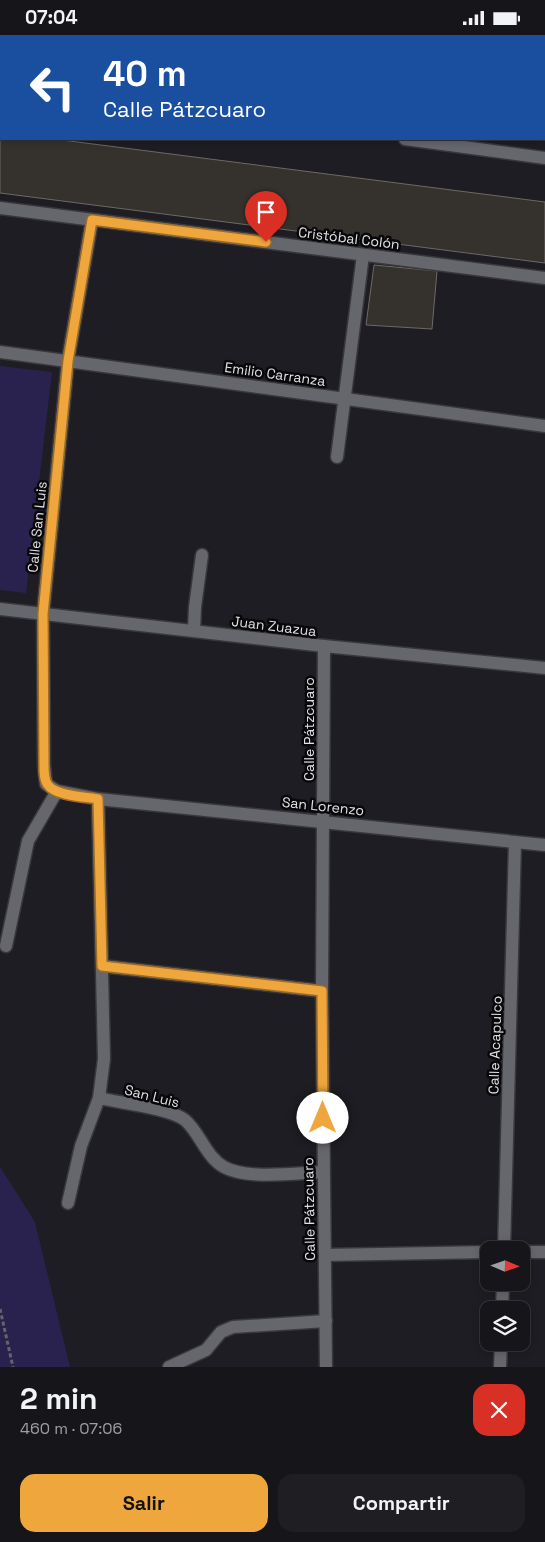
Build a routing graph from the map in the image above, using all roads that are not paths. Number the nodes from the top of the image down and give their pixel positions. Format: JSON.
{"nodes":[{"id":1,"x":412,"y":140,"type":"edge"},
{"id":2,"x":545,"y":158,"type":"edge"},
{"id":3,"x":0,"y":208,"type":"edge"},
{"id":4,"x":92,"y":220,"type":"junction"},
{"id":5,"x":363,"y":255,"type":"junction"},
{"id":6,"x":545,"y":278,"type":"edge"},
{"id":7,"x":0,"y":352,"type":"edge"},
{"id":8,"x":68,"y":361,"type":"junction"},
{"id":9,"x":345,"y":399,"type":"junction"},
{"id":10,"x":545,"y":426,"type":"edge"},
{"id":11,"x":337,"y":457,"type":"dead end"},
{"id":12,"x":202,"y":555,"type":"dead end"},
{"id":13,"x":0,"y":609,"type":"edge"},
{"id":14,"x":43,"y":614,"type":"junction"},
{"id":15,"x":194,"y":631,"type":"junction"},
{"id":16,"x":324,"y":647,"type":"junction"},
{"id":17,"x":545,"y":668,"type":"edge"},
{"id":18,"x":57,"y":791,"type":"junction"},
{"id":19,"x":98,"y":799,"type":"junction"},
{"id":20,"x":324,"y":821,"type":"junction"},
{"id":21,"x":515,"y":842,"type":"junction"},
{"id":22,"x":545,"y":845,"type":"edge"},
{"id":23,"x":6,"y":946,"type":"dead end"},
{"id":24,"x":102,"y":966,"type":"junction"},
{"id":25,"x":322,"y":991,"type":"junction"},
{"id":26,"x":99,"y":1098,"type":"junction"},
{"id":27,"x":323,"y":1172,"type":"junction"},
{"id":28,"x":68,"y":1203,"type":"dead end"},
{"id":29,"x":504,"y":1241,"type":"edge"},
{"id":30,"x":480,"y":1252,"type":"edge"},
{"id":31,"x":530,"y":1252,"type":"edge"},
{"id":32,"x":545,"y":1252,"type":"edge"},
{"id":33,"x":325,"y":1255,"type":"junction"},
{"id":34,"x":326,"y":1321,"type":"junction"},
{"id":35,"x":501,"y":1351,"type":"edge"},
{"id":36,"x":169,"y":1367,"type":"edge"},
{"id":37,"x":326,"y":1367,"type":"edge"},
{"id":38,"x":500,"y":1367,"type":"edge"}],
"edges":[{"from":1,"to":2,"type":"street"},
{"from":3,"to":4,"type":"street","name":"Cristóbal Colón"},
{"from":4,"to":5,"type":"street","name":"Cristóbal Colón"},
{"from":4,"to":8,"type":"street","name":"Calle San Luis"},
{"from":5,"to":6,"type":"street","name":"Cristóbal Colón"},
{"from":5,"to":9,"type":"street"},
{"from":7,"to":8,"type":"street","name":"Emilio Carranza"},
{"from":8,"to":9,"type":"street","name":"Emilio Carranza"},
{"from":8,"to":14,"type":"street","name":"Calle San Luis"},
{"from":9,"to":10,"type":"street","name":"Emilio Carranza"},
{"from":9,"to":11,"type":"street"},
{"from":12,"to":15,"type":"street"},
{"from":13,"to":14,"type":"street","name":"Juan Zuazua"},
{"from":14,"to":15,"type":"street","name":"Juan Zuazua"},
{"from":14,"to":18,"type":"street","name":"Calle San Luis"},
{"from":15,"to":16,"type":"street","name":"Juan Zuazua"},
{"from":16,"to":17,"type":"street","name":"Juan Zuazua"},
{"from":16,"to":20,"type":"street","name":"Calle Pátzcuaro"},
{"from":18,"to":19,"type":"street"},
{"from":18,"to":23,"type":"street"},
{"from":19,"to":20,"type":"street","name":"San Lorenzo"},
{"from":19,"to":24,"type":"street"},
{"from":20,"to":21,"type":"street","name":"San Lorenzo"},
{"from":20,"to":25,"type":"street","name":"Calle Pátzcuaro"},
{"from":21,"to":22,"type":"street","name":"San Lorenzo"},
{"from":21,"to":29,"type":"street","name":"Calle Acapulco"},
{"from":24,"to":25,"type":"street"},
{"from":24,"to":26,"type":"street"},
{"from":25,"to":27,"type":"street","name":"Calle Pátzcuaro"},
{"from":26,"to":27,"type":"street","name":"San Luis"},
{"from":26,"to":28,"type":"street"},
{"from":27,"to":33,"type":"street","name":"Calle Pátzcuaro"},
{"from":30,"to":33,"type":"street"},
{"from":31,"to":32,"type":"street"},
{"from":33,"to":34,"type":"street","name":"Calle Pátzcuaro"},
{"from":34,"to":36,"type":"street"},
{"from":34,"to":37,"type":"street","name":"Calle Pátzcuaro"},
{"from":35,"to":38,"type":"street"}]}
